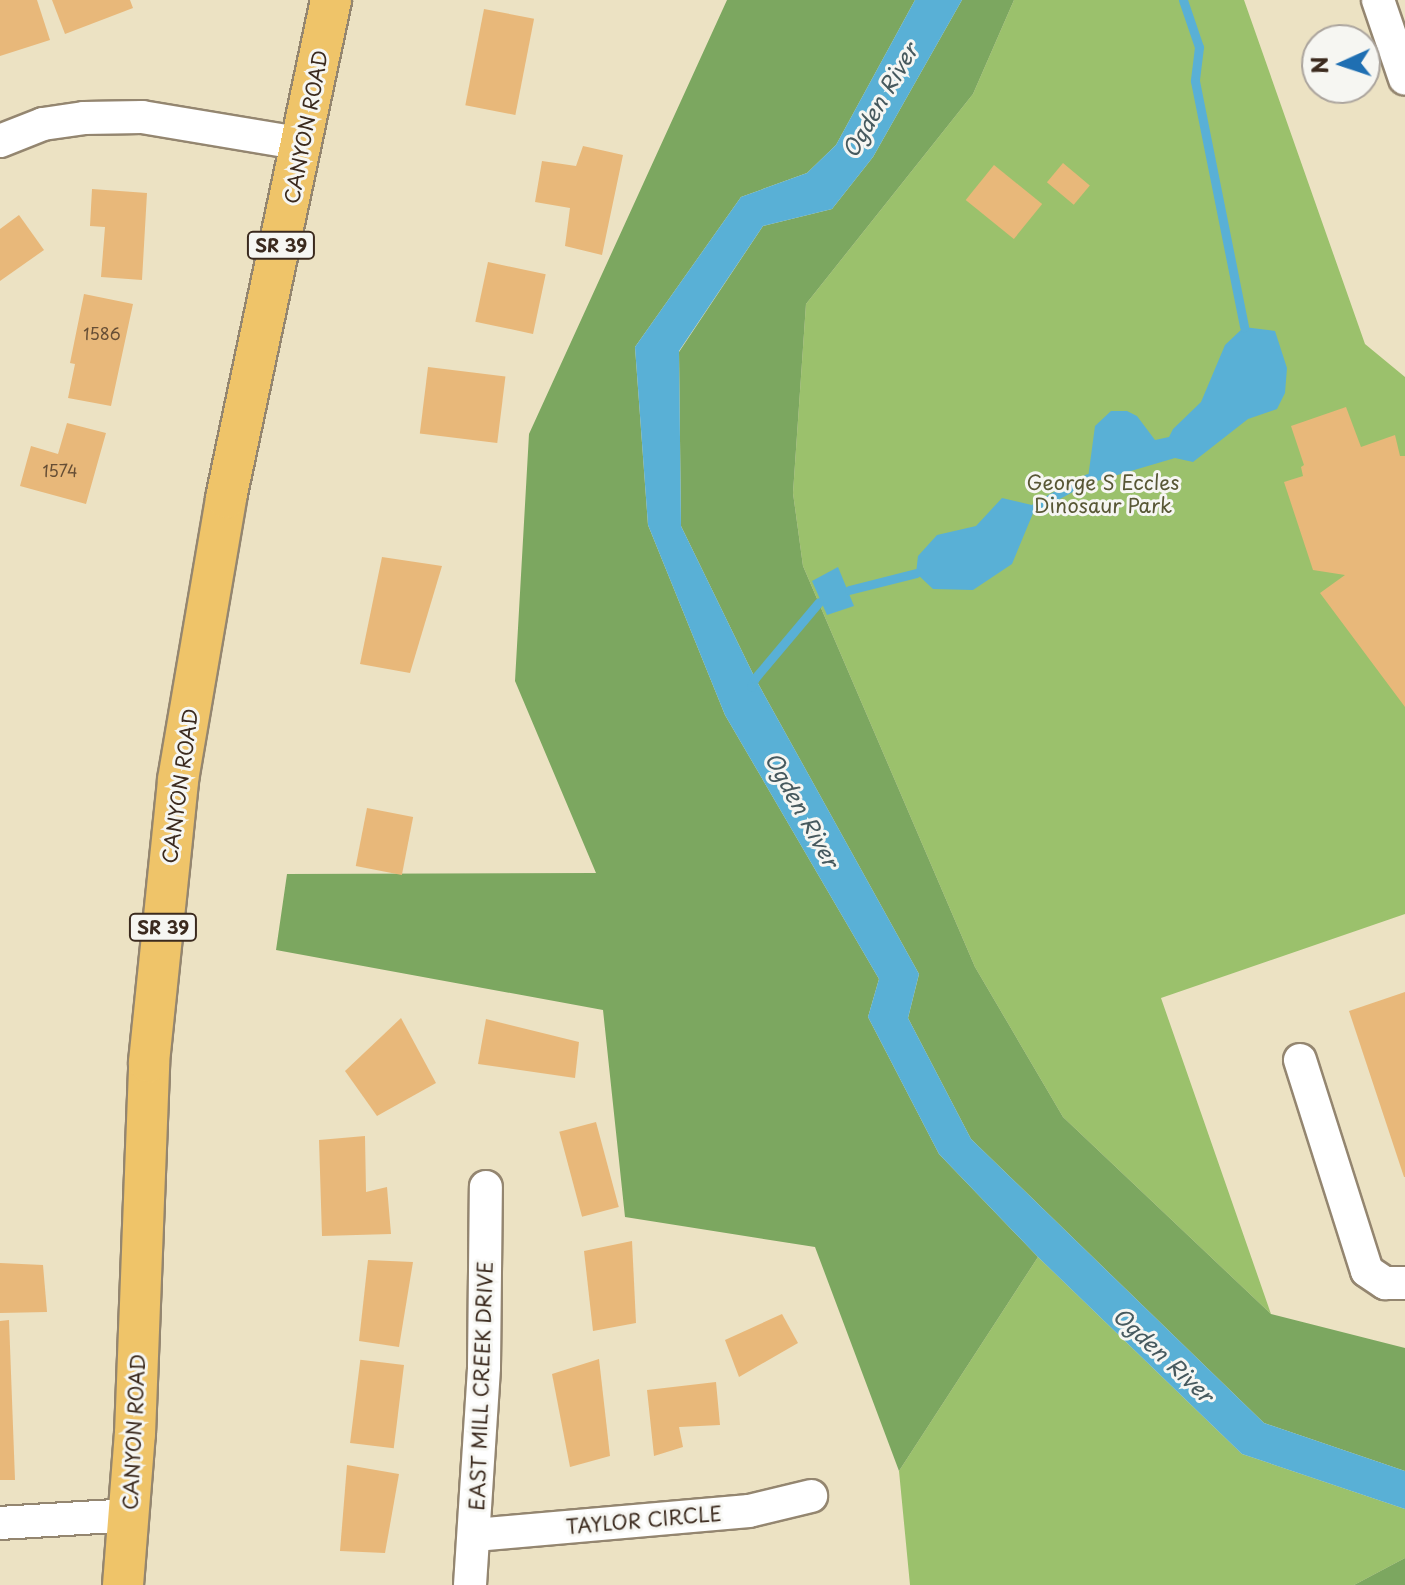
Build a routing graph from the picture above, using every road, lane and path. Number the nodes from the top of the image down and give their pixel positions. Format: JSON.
{"nodes":[{"id":1,"x":331,"y":0,"type":"edge"},
{"id":2,"x":1378,"y":0,"type":"edge"},
{"id":3,"x":1405,"y":79,"type":"edge"},
{"id":4,"x":0,"y":141,"type":"edge"},
{"id":5,"x":303,"y":144,"type":"junction"},
{"id":6,"x":1300,"y":1060,"type":"dead end"},
{"id":7,"x":486,"y":1187,"type":"dead end"},
{"id":8,"x":1405,"y":1283,"type":"edge"},
{"id":9,"x":811,"y":1496,"type":"dead end"},
{"id":10,"x":130,"y":1515,"type":"junction"},
{"id":11,"x":0,"y":1523,"type":"edge"},
{"id":12,"x":475,"y":1535,"type":"junction"},
{"id":13,"x":123,"y":1585,"type":"edge"},
{"id":14,"x":470,"y":1585,"type":"edge"}],
"edges":[{"from":1,"to":5,"type":"main road","name":"CANYON ROAD","number":"SR 39"},
{"from":2,"to":3,"type":"street"},
{"from":4,"to":5,"type":"street"},
{"from":5,"to":10,"type":"main road","name":"CANYON ROAD","number":"SR 39"},
{"from":6,"to":8,"type":"street"},
{"from":7,"to":12,"type":"street","name":"EAST MILL CREEK DRIVE"},
{"from":9,"to":12,"type":"street","name":"TAYLOR CIRCLE"},
{"from":10,"to":11,"type":"street"},
{"from":10,"to":13,"type":"main road","name":"CANYON ROAD","number":"SR 39"},
{"from":12,"to":14,"type":"street","name":"EAST MILL CREEK DRIVE"}]}
